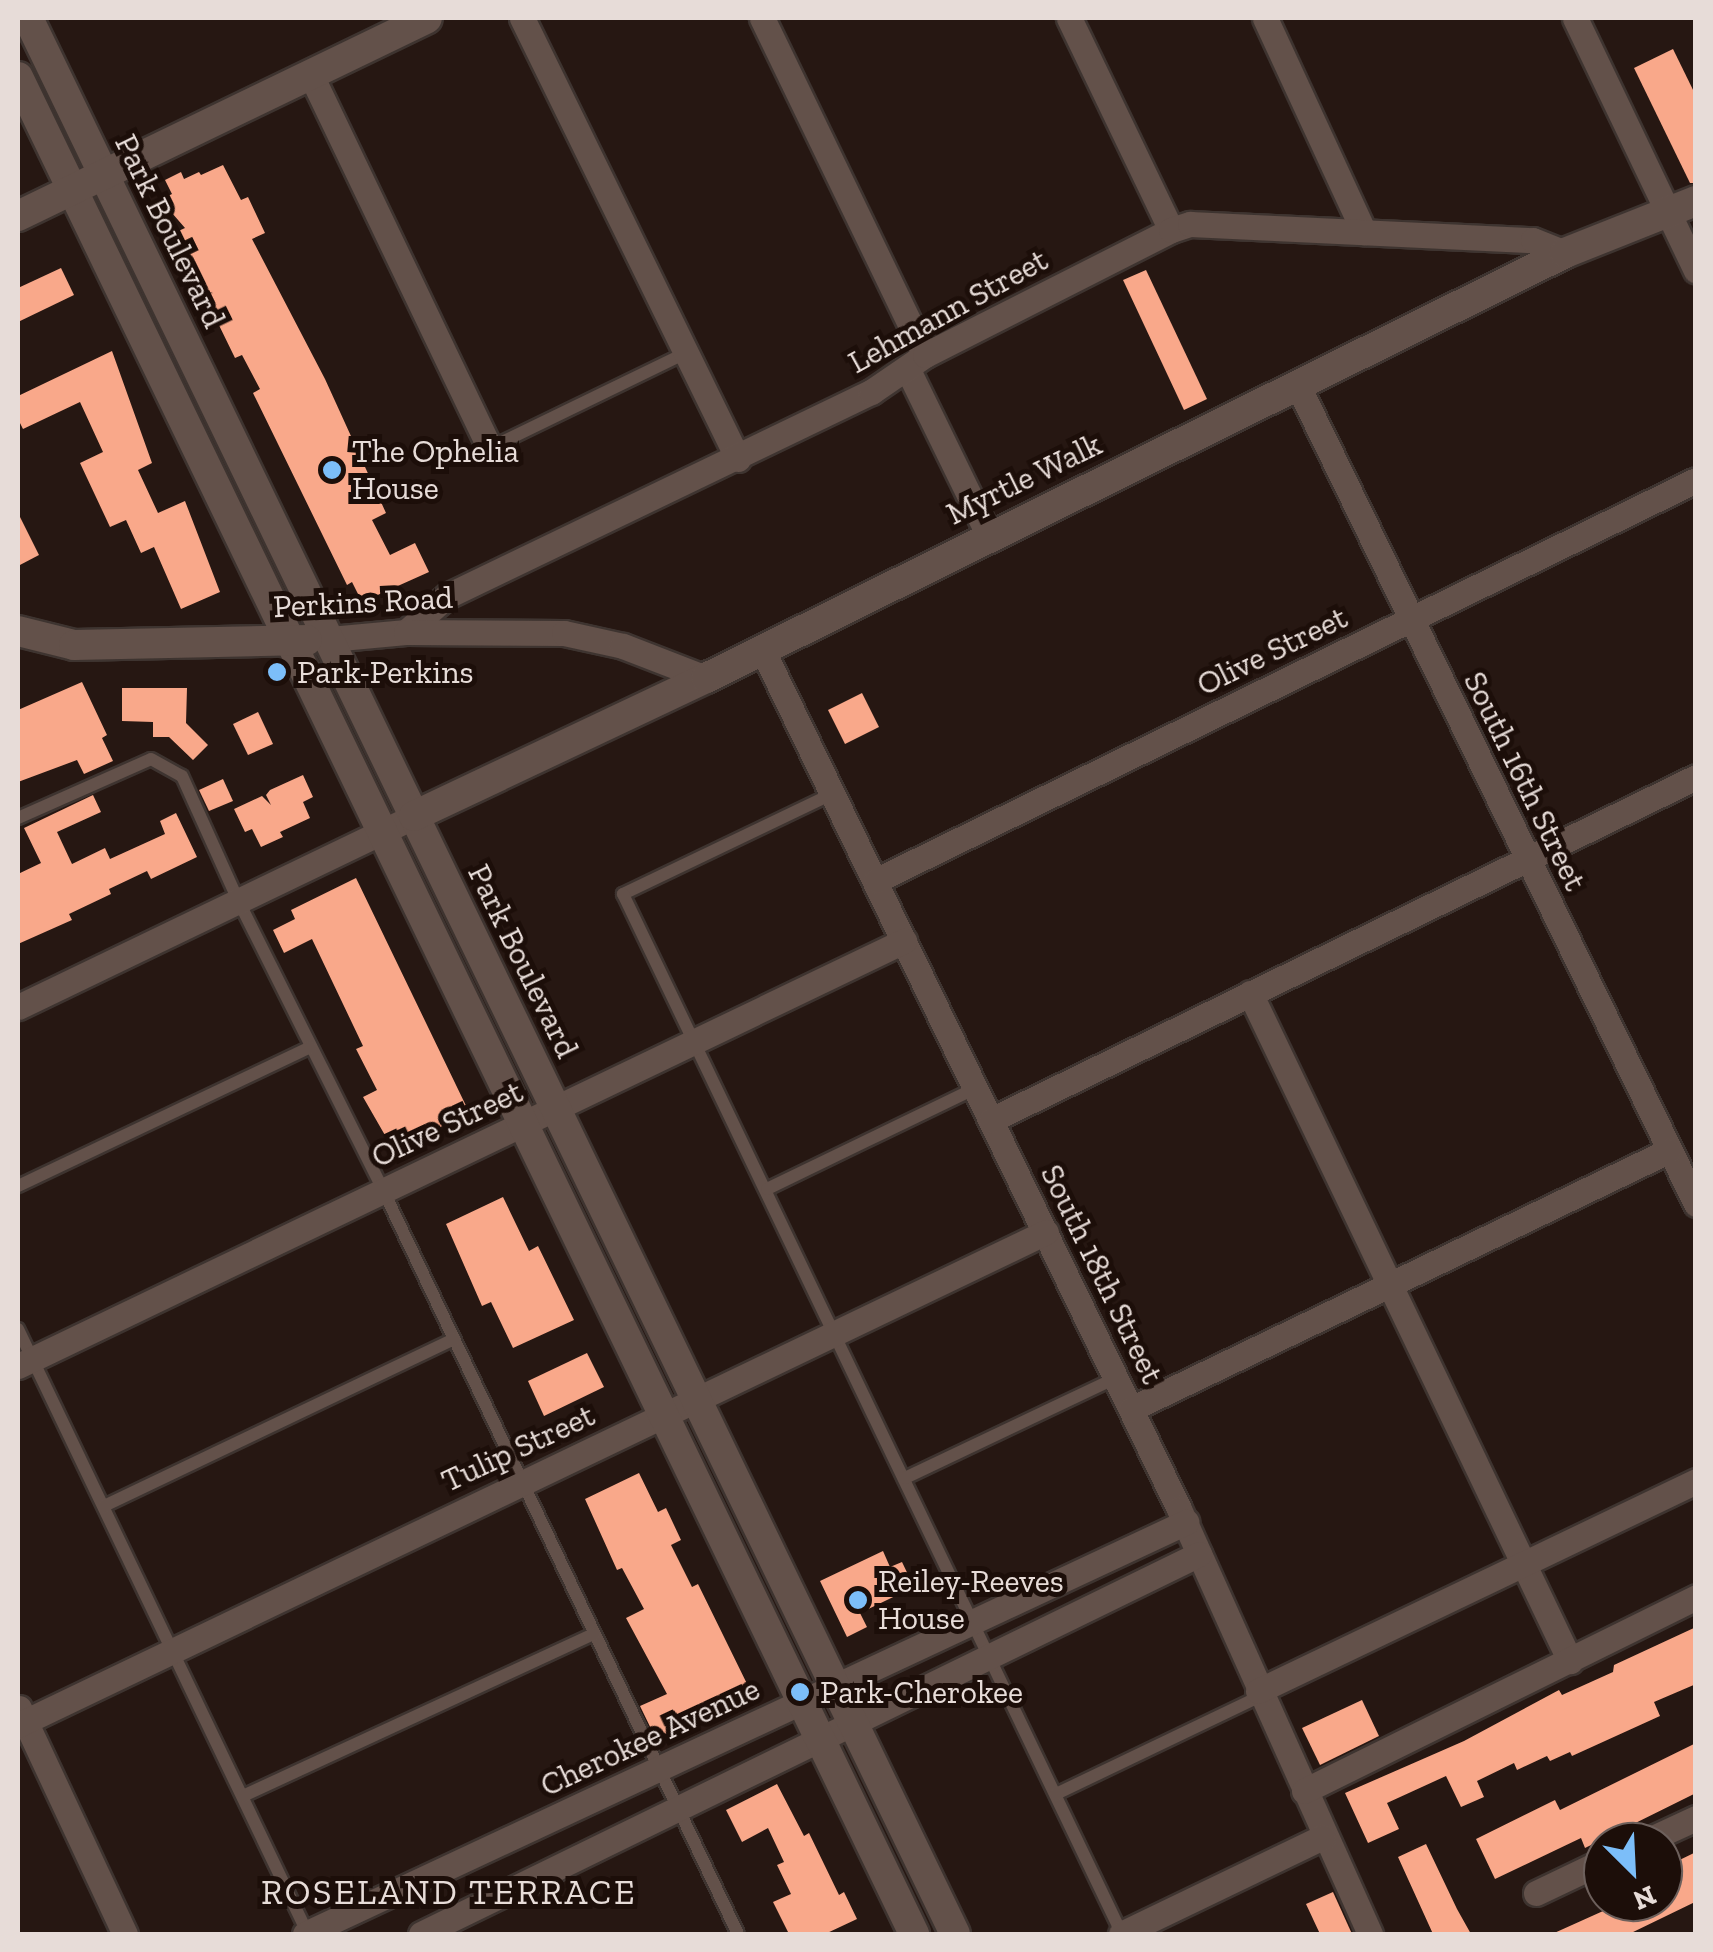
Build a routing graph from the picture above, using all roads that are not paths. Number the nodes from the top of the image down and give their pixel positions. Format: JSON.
{"nodes":[{"id":1,"x":28,"y":18,"type":"edge"},
{"id":2,"x":427,"y":18,"type":"edge"},
{"id":3,"x":522,"y":18,"type":"edge"},
{"id":4,"x":762,"y":18,"type":"edge"},
{"id":5,"x":1069,"y":18,"type":"edge"},
{"id":6,"x":1265,"y":18,"type":"edge"},
{"id":7,"x":1575,"y":18,"type":"edge"},
{"id":8,"x":310,"y":74,"type":"junction"},
{"id":9,"x":18,"y":77,"type":"edge"},
{"id":10,"x":104,"y":174,"type":"junction"},
{"id":11,"x":72,"y":190,"type":"junction"},
{"id":12,"x":1682,"y":206,"type":"edge"},
{"id":13,"x":18,"y":216,"type":"edge"},
{"id":14,"x":1171,"y":230,"type":"junction"},
{"id":15,"x":1364,"y":232,"type":"junction"},
{"id":16,"x":1565,"y":253,"type":"junction"},
{"id":17,"x":1696,"y":270,"type":"edge"},
{"id":18,"x":684,"y":354,"type":"junction"},
{"id":19,"x":916,"y":362,"type":"junction"},
{"id":20,"x":1297,"y":384,"type":"junction"},
{"id":21,"x":490,"y":448,"type":"joint"},
{"id":22,"x":738,"y":459,"type":"junction"},
{"id":23,"x":1696,"y":480,"type":"edge"},
{"id":24,"x":988,"y":534,"type":"junction"},
{"id":25,"x":1410,"y":620,"type":"junction"},
{"id":26,"x":18,"y":631,"type":"edge"},
{"id":27,"x":406,"y":632,"type":"junction"},
{"id":28,"x":330,"y":639,"type":"junction"},
{"id":29,"x":290,"y":641,"type":"junction"},
{"id":30,"x":762,"y":648,"type":"junction"},
{"id":31,"x":706,"y":678,"type":"junction"},
{"id":32,"x":1696,"y":777,"type":"edge"},
{"id":33,"x":834,"y":793,"type":"junction"},
{"id":34,"x":414,"y":816,"type":"junction"},
{"id":35,"x":18,"y":818,"type":"edge"},
{"id":36,"x":382,"y":831,"type":"junction"},
{"id":37,"x":1526,"y":858,"type":"junction"},
{"id":38,"x":877,"y":880,"type":"junction"},
{"id":39,"x":238,"y":900,"type":"junction"},
{"id":40,"x":904,"y":941,"type":"junction"},
{"id":41,"x":1250,"y":993,"type":"junction"},
{"id":42,"x":18,"y":1007,"type":"edge"},
{"id":43,"x":696,"y":1040,"type":"junction"},
{"id":44,"x":311,"y":1047,"type":"junction"},
{"id":45,"x":976,"y":1088,"type":"junction"},
{"id":46,"x":555,"y":1108,"type":"junction"},
{"id":47,"x":991,"y":1120,"type":"junction"},
{"id":48,"x":522,"y":1124,"type":"junction"},
{"id":49,"x":1668,"y":1151,"type":"junction"},
{"id":50,"x":18,"y":1186,"type":"edge"},
{"id":51,"x":767,"y":1189,"type":"junction"},
{"id":52,"x":383,"y":1190,"type":"junction"},
{"id":53,"x":1693,"y":1194,"type":"edge"},
{"id":54,"x":1046,"y":1232,"type":"junction"},
{"id":55,"x":1393,"y":1286,"type":"junction"},
{"id":56,"x":18,"y":1329,"type":"edge"},
{"id":57,"x":837,"y":1336,"type":"junction"},
{"id":58,"x":454,"y":1339,"type":"junction"},
{"id":59,"x":25,"y":1363,"type":"edge"},
{"id":60,"x":1116,"y":1378,"type":"junction"},
{"id":61,"x":697,"y":1401,"type":"junction"},
{"id":62,"x":1131,"y":1409,"type":"junction"},
{"id":63,"x":664,"y":1416,"type":"junction"},
{"id":64,"x":905,"y":1478,"type":"junction"},
{"id":65,"x":521,"y":1481,"type":"junction"},
{"id":66,"x":1696,"y":1481,"type":"edge"},
{"id":67,"x":104,"y":1506,"type":"junction"},
{"id":68,"x":1186,"y":1522,"type":"junction"},
{"id":69,"x":1200,"y":1554,"type":"junction"},
{"id":70,"x":1525,"y":1562,"type":"junction"},
{"id":71,"x":1696,"y":1596,"type":"edge"},
{"id":72,"x":973,"y":1621,"type":"junction"},
{"id":73,"x":594,"y":1634,"type":"junction"},
{"id":74,"x":174,"y":1650,"type":"junction"},
{"id":75,"x":990,"y":1656,"type":"junction"},
{"id":76,"x":1570,"y":1660,"type":"junction"},
{"id":77,"x":835,"y":1687,"type":"junction"},
{"id":78,"x":1259,"y":1693,"type":"junction"},
{"id":79,"x":802,"y":1702,"type":"junction"},
{"id":80,"x":20,"y":1718,"type":"edge"},
{"id":81,"x":853,"y":1724,"type":"junction"},
{"id":82,"x":820,"y":1740,"type":"junction"},
{"id":83,"x":658,"y":1768,"type":"junction"},
{"id":84,"x":1304,"y":1791,"type":"junction"},
{"id":85,"x":1056,"y":1794,"type":"junction"},
{"id":86,"x":243,"y":1796,"type":"junction"},
{"id":87,"x":678,"y":1809,"type":"junction"},
{"id":88,"x":1323,"y":1836,"type":"junction"},
{"id":89,"x":1583,"y":1871,"type":"edge"},
{"id":90,"x":1536,"y":1893,"type":"dead end"},
{"id":91,"x":125,"y":1934,"type":"edge"},
{"id":92,"x":307,"y":1934,"type":"edge"},
{"id":93,"x":421,"y":1934,"type":"edge"},
{"id":94,"x":738,"y":1934,"type":"edge"},
{"id":95,"x":914,"y":1934,"type":"edge"},
{"id":96,"x":955,"y":1934,"type":"edge"},
{"id":97,"x":1121,"y":1934,"type":"edge"},
{"id":98,"x":1370,"y":1934,"type":"edge"}],
"edges":[{"from":1,"to":10,"type":"street","name":"Park Boulevard"},
{"from":2,"to":8,"type":"street"},
{"from":3,"to":18,"type":"street"},
{"from":4,"to":19,"type":"street"},
{"from":5,"to":14,"type":"street"},
{"from":6,"to":15,"type":"street"},
{"from":7,"to":12,"type":"street"},
{"from":8,"to":10,"type":"street"},
{"from":8,"to":21,"type":"street"},
{"from":9,"to":11,"type":"street"},
{"from":10,"to":11,"type":"street"},
{"from":10,"to":28,"type":"street","name":"Park Boulevard"},
{"from":11,"to":13,"type":"street"},
{"from":11,"to":29,"type":"street"},
{"from":12,"to":16,"type":"street","name":"Myrtle Walk"},
{"from":12,"to":17,"type":"street"},
{"from":14,"to":15,"type":"street","name":"Lehmann Street"},
{"from":14,"to":19,"type":"street","name":"Lehmann Street"},
{"from":15,"to":16,"type":"street","name":"Lehmann Street"},
{"from":16,"to":20,"type":"street","name":"Myrtle Walk"},
{"from":18,"to":21,"type":"lane"},
{"from":18,"to":22,"type":"street"},
{"from":19,"to":22,"type":"street","name":"Lehmann Street"},
{"from":19,"to":24,"type":"street"},
{"from":20,"to":24,"type":"street","name":"Myrtle Walk"},
{"from":20,"to":25,"type":"street","name":"South 16th Street"},
{"from":22,"to":27,"type":"street","name":"Lehmann Street"},
{"from":23,"to":25,"type":"street","name":"Olive Street"},
{"from":24,"to":30,"type":"street","name":"Myrtle Walk"},
{"from":25,"to":37,"type":"street","name":"South 16th Street"},
{"from":25,"to":38,"type":"street","name":"Olive Street"},
{"from":26,"to":29,"type":"street","name":"Perkins Road"},
{"from":27,"to":28,"type":"street","name":"Perkins Road"},
{"from":27,"to":31,"type":"street","name":"Perkins Road"},
{"from":28,"to":29,"type":"street","name":"Perkins Road"},
{"from":28,"to":34,"type":"street","name":"Park Boulevard"},
{"from":29,"to":36,"type":"street"},
{"from":30,"to":31,"type":"street","name":"Myrtle Walk"},
{"from":30,"to":33,"type":"street","name":"South 18th Street"},
{"from":31,"to":34,"type":"street","name":"Myrtle Walk"},
{"from":32,"to":37,"type":"street"},
{"from":33,"to":38,"type":"street","name":"South 18th Street"},
{"from":33,"to":43,"type":"lane"},
{"from":34,"to":36,"type":"street"},
{"from":34,"to":46,"type":"street","name":"Park Boulevard"},
{"from":35,"to":39,"type":"lane"},
{"from":36,"to":39,"type":"street"},
{"from":36,"to":48,"type":"street"},
{"from":37,"to":41,"type":"street"},
{"from":37,"to":49,"type":"street","name":"South 16th Street"},
{"from":38,"to":40,"type":"street","name":"South 18th Street"},
{"from":39,"to":42,"type":"street"},
{"from":39,"to":44,"type":"lane"},
{"from":40,"to":43,"type":"street","name":"Olive Street"},
{"from":40,"to":45,"type":"street","name":"South 18th Street"},
{"from":41,"to":47,"type":"street"},
{"from":41,"to":55,"type":"street"},
{"from":43,"to":46,"type":"street","name":"Olive Street"},
{"from":43,"to":51,"type":"lane"},
{"from":44,"to":50,"type":"lane"},
{"from":44,"to":52,"type":"lane"},
{"from":45,"to":47,"type":"street","name":"South 18th Street"},
{"from":45,"to":51,"type":"lane"},
{"from":46,"to":48,"type":"street","name":"Olive Street"},
{"from":46,"to":61,"type":"street","name":"Park Boulevard"},
{"from":47,"to":54,"type":"street","name":"South 18th Street"},
{"from":48,"to":52,"type":"street","name":"Olive Street"},
{"from":48,"to":63,"type":"street"},
{"from":49,"to":53,"type":"street","name":"South 16th Street"},
{"from":49,"to":55,"type":"street"},
{"from":51,"to":57,"type":"lane"},
{"from":52,"to":58,"type":"lane"},
{"from":52,"to":59,"type":"street","name":"Olive Street"},
{"from":54,"to":57,"type":"street","name":"Tulip Street"},
{"from":54,"to":60,"type":"street","name":"South 18th Street"},
{"from":55,"to":62,"type":"street"},
{"from":55,"to":70,"type":"street"},
{"from":56,"to":59,"type":"lane"},
{"from":57,"to":61,"type":"street","name":"Tulip Street"},
{"from":57,"to":64,"type":"lane"},
{"from":58,"to":65,"type":"lane"},
{"from":58,"to":67,"type":"lane"},
{"from":59,"to":67,"type":"lane"},
{"from":60,"to":62,"type":"street","name":"South 18th Street"},
{"from":60,"to":64,"type":"lane"},
{"from":61,"to":63,"type":"street","name":"Tulip Street"},
{"from":61,"to":77,"type":"street","name":"Park Boulevard"},
{"from":62,"to":68,"type":"street","name":"South 18th Street"},
{"from":63,"to":65,"type":"street","name":"Tulip Street"},
{"from":63,"to":79,"type":"street"},
{"from":64,"to":72,"type":"lane"},
{"from":65,"to":73,"type":"lane"},
{"from":65,"to":74,"type":"street","name":"Tulip Street"},
{"from":66,"to":70,"type":"street"},
{"from":67,"to":74,"type":"lane"},
{"from":68,"to":69,"type":"street","name":"South 18th Street"},
{"from":68,"to":72,"type":"street","name":"Cherokee Avenue"},
{"from":69,"to":75,"type":"street"},
{"from":69,"to":78,"type":"street","name":"South 18th Street"},
{"from":70,"to":76,"type":"street"},
{"from":70,"to":78,"type":"street"},
{"from":71,"to":76,"type":"street"},
{"from":72,"to":75,"type":"lane"},
{"from":72,"to":77,"type":"street","name":"Cherokee Avenue"},
{"from":73,"to":83,"type":"lane"},
{"from":73,"to":86,"type":"lane"},
{"from":74,"to":80,"type":"street","name":"Tulip Street"},
{"from":74,"to":86,"type":"lane"},
{"from":75,"to":81,"type":"street"},
{"from":75,"to":85,"type":"lane"},
{"from":76,"to":84,"type":"street"},
{"from":77,"to":79,"type":"street","name":"Cherokee Avenue"},
{"from":77,"to":81,"type":"street","name":"Park Boulevard"},
{"from":78,"to":84,"type":"street","name":"South 18th Street"},
{"from":78,"to":85,"type":"lane"},
{"from":79,"to":82,"type":"street"},
{"from":79,"to":83,"type":"street","name":"Cherokee Avenue"},
{"from":80,"to":91,"type":"street"},
{"from":81,"to":82,"type":"street"},
{"from":81,"to":96,"type":"street","name":"Park Boulevard"},
{"from":82,"to":87,"type":"street"},
{"from":82,"to":95,"type":"street"},
{"from":83,"to":87,"type":"lane"},
{"from":83,"to":92,"type":"street","name":"Cherokee Avenue"},
{"from":84,"to":88,"type":"street","name":"South 18th Street"},
{"from":85,"to":97,"type":"lane"},
{"from":86,"to":92,"type":"lane"},
{"from":87,"to":93,"type":"street"},
{"from":87,"to":94,"type":"lane"},
{"from":88,"to":97,"type":"street"},
{"from":88,"to":98,"type":"street","name":"South 18th Street"},
{"from":89,"to":90,"type":"street"}]}
